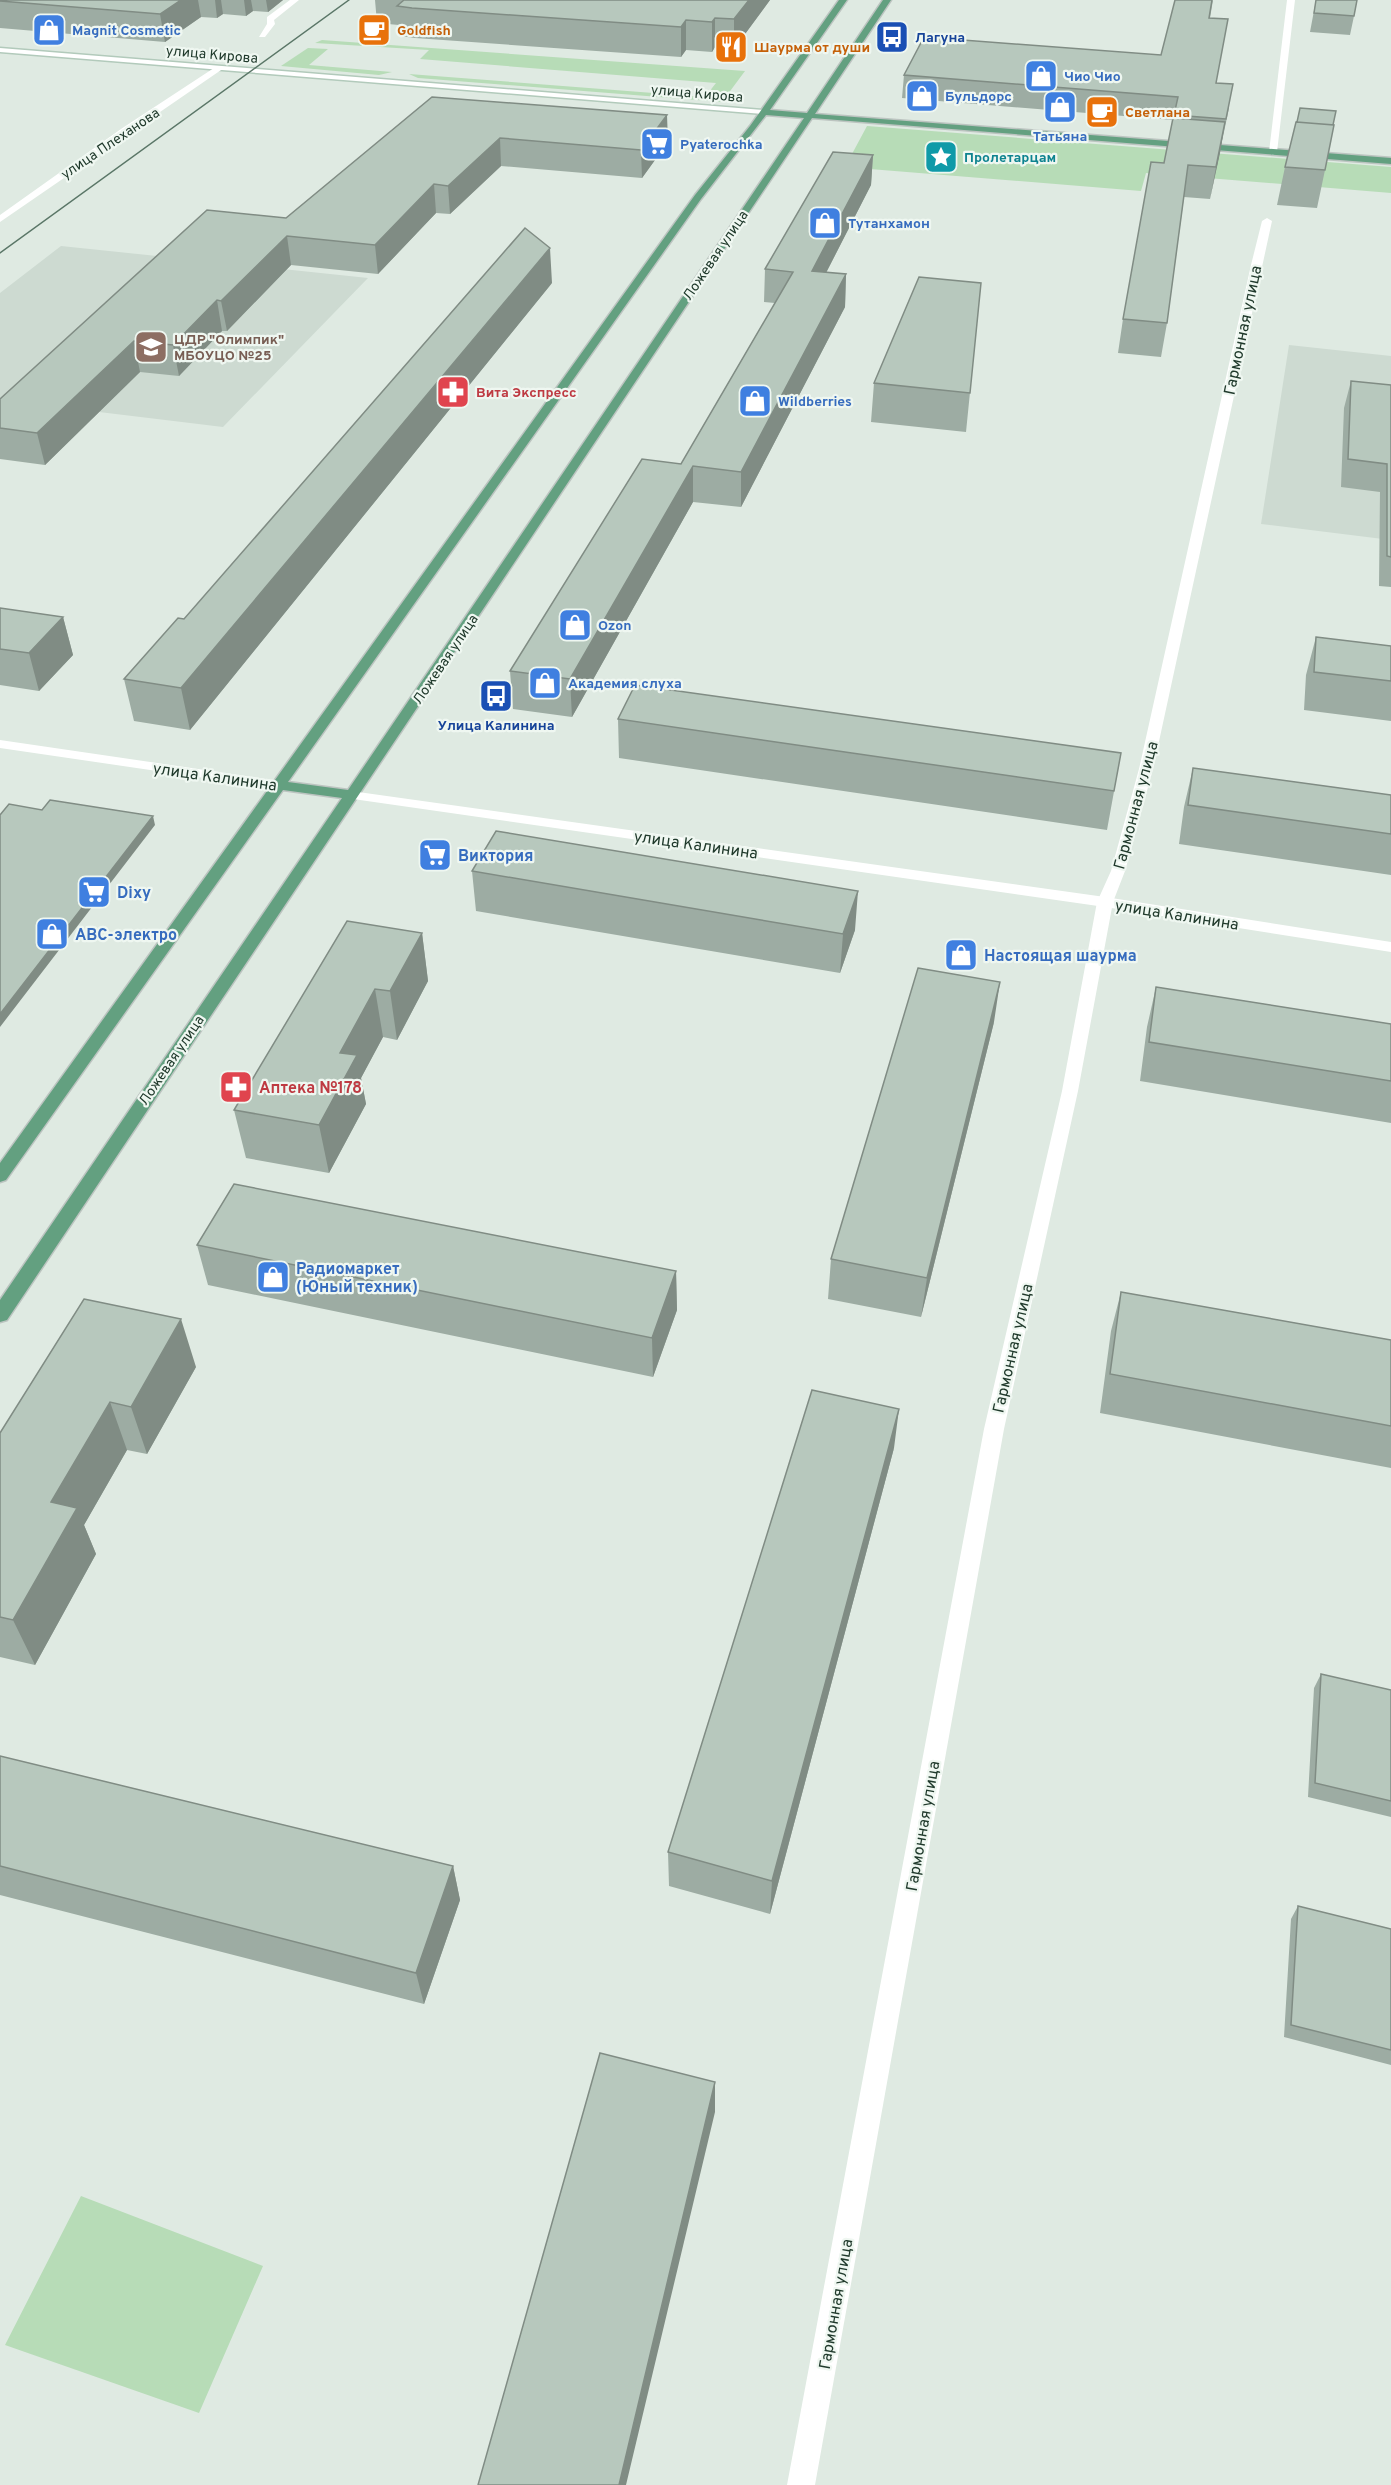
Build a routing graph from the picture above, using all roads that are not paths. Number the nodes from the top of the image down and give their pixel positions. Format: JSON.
{"nodes":[{"id":1,"x":295,"y":0,"type":"edge"},
{"id":2,"x":843,"y":0,"type":"edge"},
{"id":3,"x":886,"y":0,"type":"edge"},
{"id":4,"x":1291,"y":0,"type":"edge"},
{"id":5,"x":262,"y":35,"type":"dead end"},
{"id":6,"x":0,"y":50,"type":"edge"},
{"id":7,"x":220,"y":68,"type":"junction"},
{"id":8,"x":763,"y":112,"type":"junction"},
{"id":9,"x":810,"y":116,"type":"junction"},
{"id":10,"x":1273,"y":152,"type":"junction"},
{"id":11,"x":1391,"y":161,"type":"edge"},
{"id":12,"x":0,"y":219,"type":"edge"},
{"id":13,"x":1268,"y":221,"type":"dead end"},
{"id":14,"x":0,"y":744,"type":"edge"},
{"id":15,"x":280,"y":785,"type":"junction"},
{"id":16,"x":351,"y":795,"type":"junction"},
{"id":17,"x":1105,"y":902,"type":"junction"},
{"id":18,"x":1391,"y":947,"type":"edge"},
{"id":19,"x":0,"y":1176,"type":"edge"},
{"id":20,"x":0,"y":1315,"type":"edge"},
{"id":21,"x":801,"y":2485,"type":"edge"}],
"edges":[{"from":1,"to":5,"type":"street"},
{"from":2,"to":8,"type":"main road"},
{"from":3,"to":9,"type":"main road","name":"Ложевая улица"},
{"from":4,"to":10,"type":"street"},
{"from":6,"to":7,"type":"street","name":"улица Кирова"},
{"from":7,"to":8,"type":"street","name":"улица Кирова"},
{"from":7,"to":12,"type":"street","name":"улица Плеханова"},
{"from":8,"to":9,"type":"main road","name":"улица Кирова"},
{"from":8,"to":15,"type":"main road"},
{"from":9,"to":10,"type":"main road","name":"улица Кирова"},
{"from":9,"to":16,"type":"main road","name":"Ложевая улица"},
{"from":10,"to":11,"type":"main road","name":"улица Кирова"},
{"from":13,"to":17,"type":"street","name":"Гармонная улица"},
{"from":14,"to":15,"type":"street","name":"улица Калинина"},
{"from":15,"to":16,"type":"main road","name":"улица Калинина"},
{"from":15,"to":19,"type":"main road"},
{"from":16,"to":17,"type":"street","name":"улица Калинина"},
{"from":16,"to":20,"type":"main road","name":"Ложевая улица"},
{"from":17,"to":18,"type":"street","name":"улица Калинина"},
{"from":17,"to":21,"type":"street","name":"Гармонная улица"}]}
